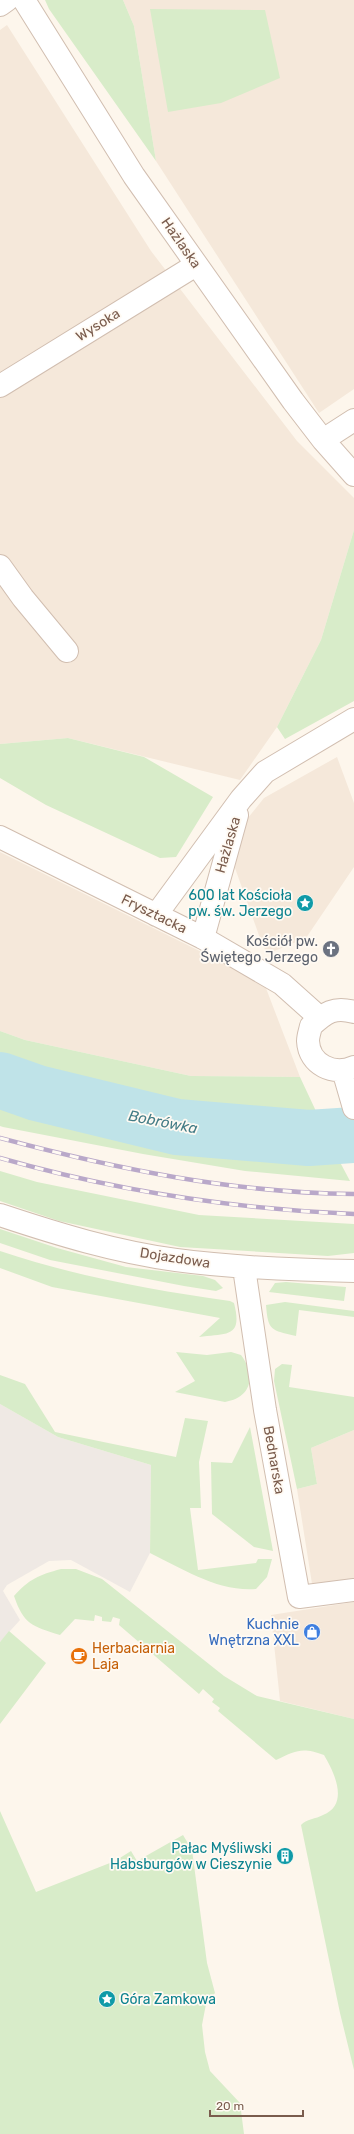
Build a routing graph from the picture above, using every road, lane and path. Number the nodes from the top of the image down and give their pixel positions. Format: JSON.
{"nodes":[{"id":1,"x":7,"y":0,"type":"edge"},
{"id":2,"x":24,"y":0,"type":"edge"},
{"id":3,"x":0,"y":5,"type":"edge"},
{"id":4,"x":196,"y":264,"type":"junction"},
{"id":5,"x":0,"y":386,"type":"edge"},
{"id":6,"x":354,"y":420,"type":"edge"},
{"id":7,"x":323,"y":440,"type":"junction"},
{"id":8,"x":354,"y":475,"type":"edge"},
{"id":9,"x":0,"y":566,"type":"edge"},
{"id":10,"x":67,"y":651,"type":"dead end"},
{"id":11,"x":354,"y":719,"type":"edge"},
{"id":12,"x":241,"y":799,"type":"junction"},
{"id":13,"x":0,"y":837,"type":"edge"},
{"id":14,"x":156,"y":914,"type":"junction"},
{"id":15,"x":203,"y":938,"type":"junction"},
{"id":16,"x":354,"y":1012,"type":"edge"},
{"id":17,"x":320,"y":1018,"type":"junction"},
{"id":18,"x":348,"y":1069,"type":"edge"},
{"id":19,"x":354,"y":1108,"type":"edge"},
{"id":20,"x":0,"y":1215,"type":"edge"},
{"id":21,"x":244,"y":1268,"type":"junction"},
{"id":22,"x":354,"y":1272,"type":"edge"},
{"id":23,"x":354,"y":1590,"type":"edge"}],
"edges":[{"from":1,"to":3,"type":"street"},
{"from":2,"to":4,"type":"street","name":"Hażlaska"},
{"from":4,"to":5,"type":"street","name":"Wysoka"},
{"from":4,"to":7,"type":"street","name":"Hażlaska"},
{"from":6,"to":7,"type":"street"},
{"from":7,"to":8,"type":"street","name":"Hażlaska"},
{"from":9,"to":10,"type":"street"},
{"from":11,"to":12,"type":"street","name":"Hażlaska"},
{"from":12,"to":14,"type":"street","name":"Hażlaska"},
{"from":12,"to":15,"type":"street","name":"Hażlaska"},
{"from":13,"to":14,"type":"street","name":"Frysztacka"},
{"from":14,"to":15,"type":"street","name":"Frysztacka"},
{"from":15,"to":17,"type":"street","name":"Frysztacka"},
{"from":16,"to":17,"type":"street"},
{"from":17,"to":18,"type":"street"},
{"from":18,"to":19,"type":"street"},
{"from":20,"to":21,"type":"street","name":"Dojazdowa"},
{"from":21,"to":22,"type":"street","name":"Dojazdowa"},
{"from":21,"to":23,"type":"street","name":"Bednarska"}]}
